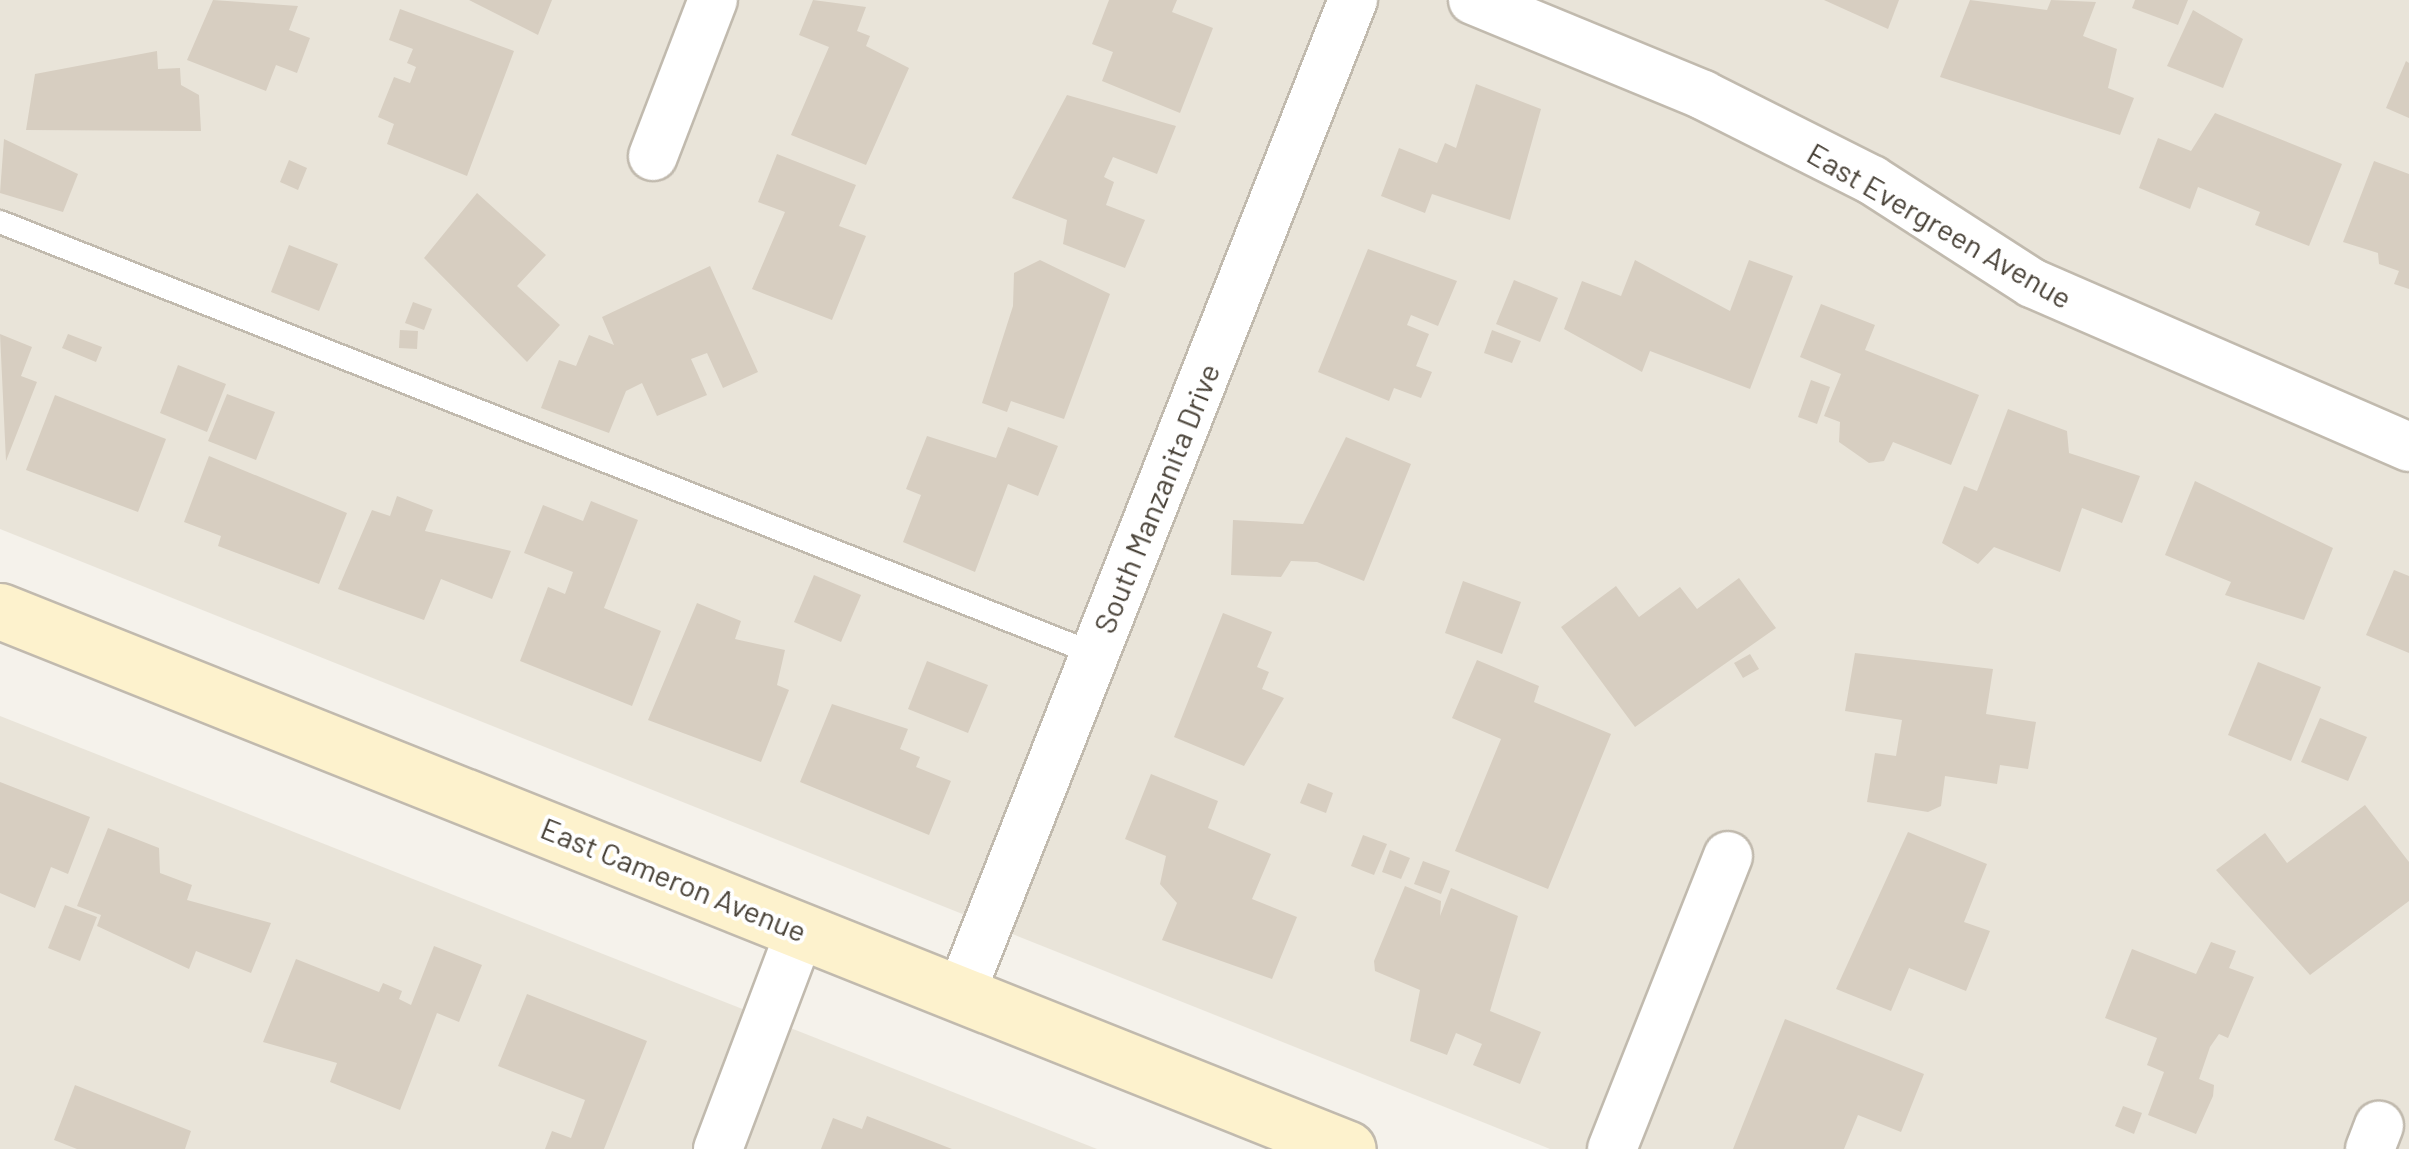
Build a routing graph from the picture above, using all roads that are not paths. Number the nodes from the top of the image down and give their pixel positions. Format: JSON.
{"nodes":[{"id":1,"x":713,"y":0,"type":"edge"},
{"id":2,"x":1353,"y":0,"type":"edge"},
{"id":3,"x":1472,"y":0,"type":"edge"},
{"id":4,"x":653,"y":156,"type":"dead end"},
{"id":5,"x":0,"y":222,"type":"edge"},
{"id":6,"x":2409,"y":446,"type":"edge"},
{"id":7,"x":0,"y":611,"type":"edge"},
{"id":8,"x":1094,"y":654,"type":"junction"},
{"id":9,"x":1728,"y":856,"type":"dead end"},
{"id":10,"x":802,"y":930,"type":"junction"},
{"id":11,"x":960,"y":995,"type":"junction"},
{"id":12,"x":718,"y":1149,"type":"edge"},
{"id":13,"x":1348,"y":1149,"type":"edge"},
{"id":14,"x":1612,"y":1149,"type":"edge"}],
"edges":[{"from":1,"to":4,"type":"street"},
{"from":2,"to":8,"type":"street","name":"South Manzanita Drive"},
{"from":3,"to":6,"type":"street","name":"East Evergreen Avenue"},
{"from":5,"to":8,"type":"lane"},
{"from":7,"to":10,"type":"main road","name":"East Cameron Avenue"},
{"from":8,"to":11,"type":"street","name":"South Manzanita Drive"},
{"from":9,"to":14,"type":"street"},
{"from":10,"to":11,"type":"main road","name":"East Cameron Avenue"},
{"from":10,"to":12,"type":"street"},
{"from":11,"to":13,"type":"main road","name":"East Cameron Avenue"}]}
